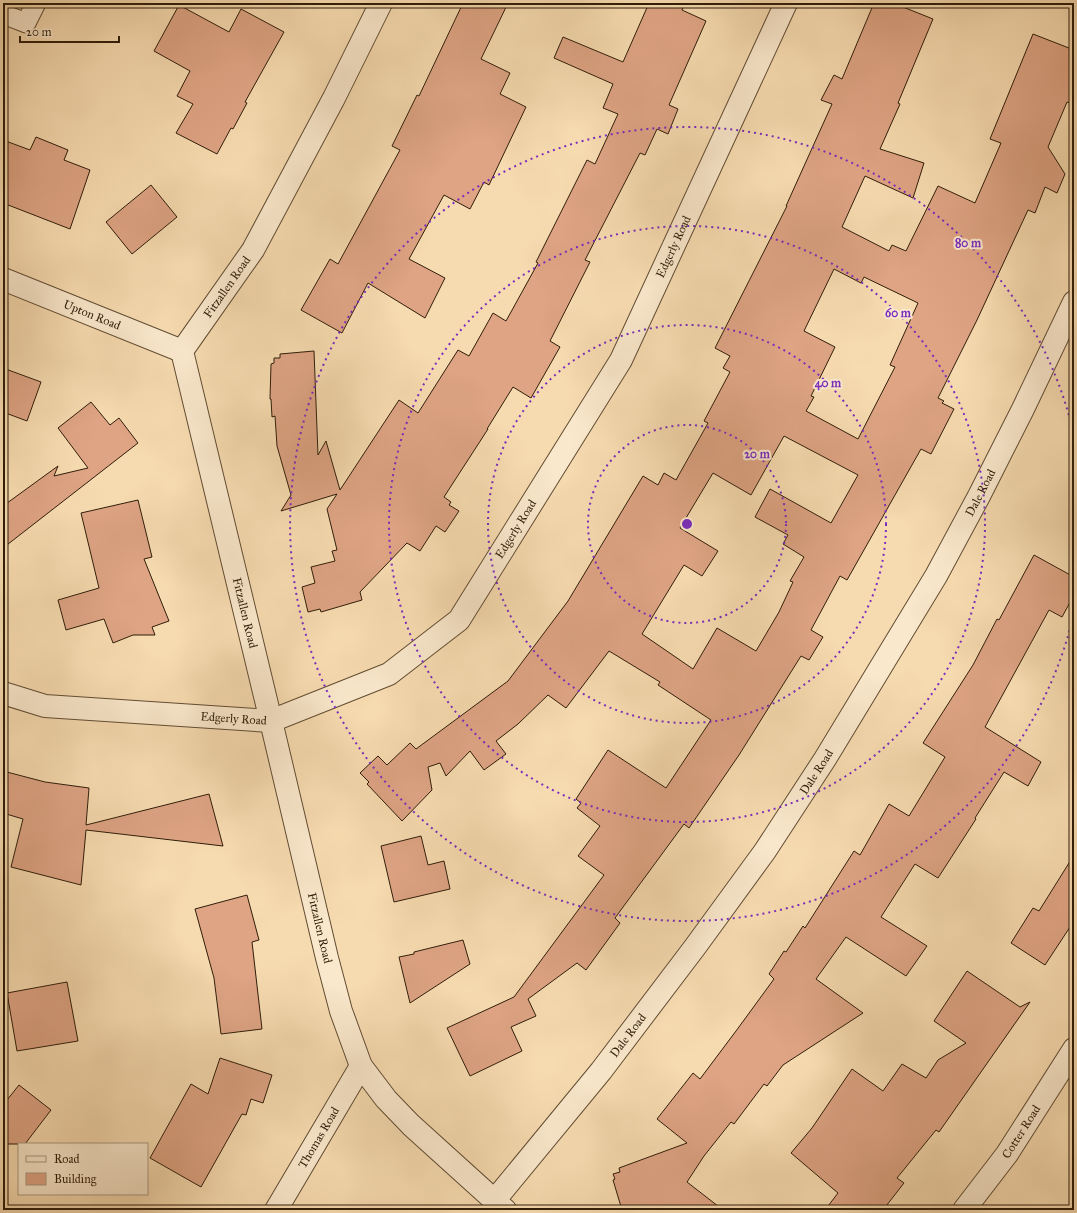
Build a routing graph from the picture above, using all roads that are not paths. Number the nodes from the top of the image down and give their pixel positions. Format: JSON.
{"nodes":[{"id":1,"x":36,"y":3,"type":"edge"},
{"id":2,"x":381,"y":3,"type":"edge"},
{"id":3,"x":786,"y":3,"type":"edge"},
{"id":4,"x":3,"y":14,"type":"edge"},
{"id":5,"x":3,"y":279,"type":"edge"},
{"id":6,"x":1074,"y":302,"type":"edge"},
{"id":7,"x":182,"y":351,"type":"junction"},
{"id":8,"x":3,"y":693,"type":"edge"},
{"id":9,"x":271,"y":721,"type":"junction"},
{"id":10,"x":1074,"y":1050,"type":"edge"},
{"id":11,"x":361,"y":1066,"type":"junction"},
{"id":12,"x":500,"y":1206,"type":"edge"},
{"id":13,"x":276,"y":1210,"type":"edge"},
{"id":14,"x":964,"y":1210,"type":"edge"}],
"edges":[{"from":1,"to":4,"type":"lane"},
{"from":2,"to":7,"type":"street","name":"Fitzallen Road"},
{"from":3,"to":9,"type":"street","name":"Edgerly Road"},
{"from":5,"to":7,"type":"street","name":"Upton Road"},
{"from":6,"to":12,"type":"street","name":"Dale Road"},
{"from":7,"to":9,"type":"street","name":"Fitzallen Road"},
{"from":8,"to":9,"type":"street","name":"Edgerly Road"},
{"from":9,"to":11,"type":"street","name":"Fitzallen Road"},
{"from":10,"to":14,"type":"street","name":"Cotter Road"},
{"from":11,"to":12,"type":"street","name":"Fitzallen Road"},
{"from":11,"to":13,"type":"street","name":"Thomas Road"}]}
